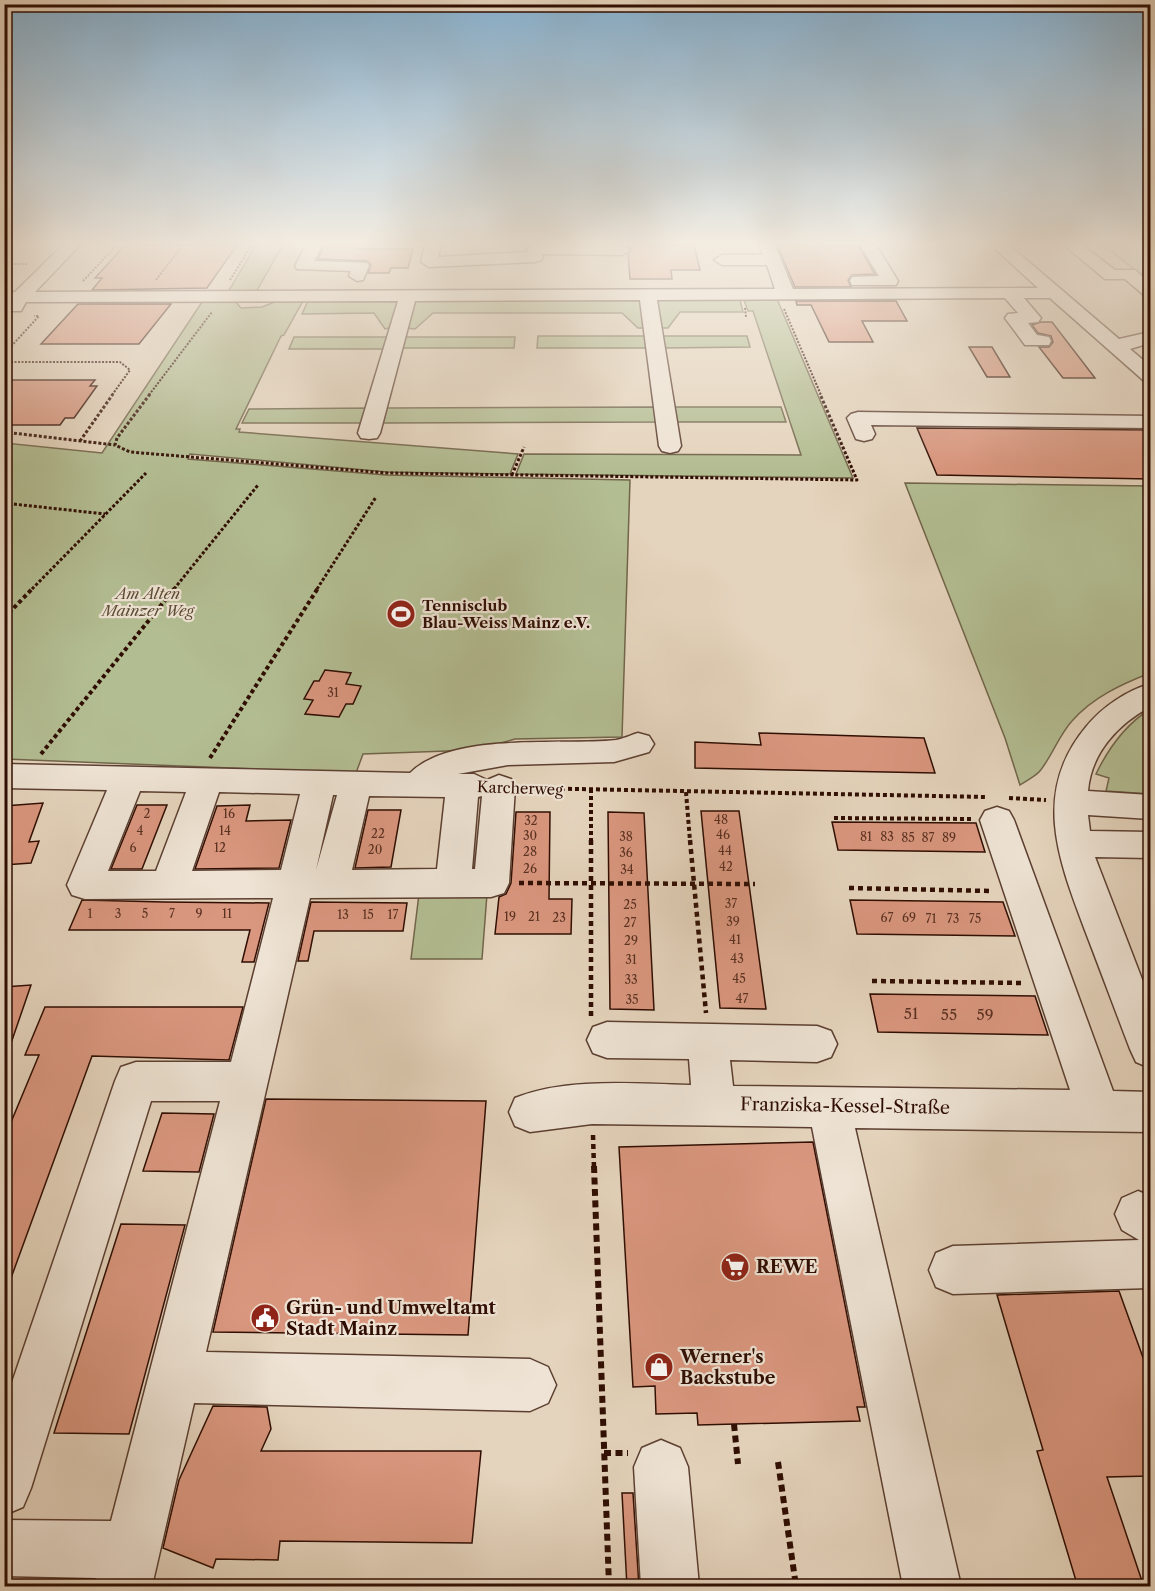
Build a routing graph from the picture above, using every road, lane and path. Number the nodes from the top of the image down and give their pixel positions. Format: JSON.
{"nodes":[{"id":1,"x":36,"y":319,"type":"edge"},
{"id":2,"x":207,"y":319,"type":"edge"},
{"id":3,"x":401,"y":319,"type":"edge"},
{"id":4,"x":652,"y":319,"type":"edge"},
{"id":5,"x":795,"y":319,"type":"edge"},
{"id":6,"x":1015,"y":319,"type":"edge"},
{"id":7,"x":1085,"y":319,"type":"edge"},
{"id":8,"x":1150,"y":337,"type":"edge"},
{"id":9,"x":1042,"y":341,"type":"dead end"},
{"id":10,"x":1115,"y":345,"type":"junction"},
{"id":11,"x":4,"y":354,"type":"edge"},
{"id":12,"x":4,"y":362,"type":"edge"},
{"id":13,"x":1150,"y":376,"type":"edge"},
{"id":14,"x":1150,"y":422,"type":"edge"},
{"id":15,"x":4,"y":432,"type":"edge"},
{"id":16,"x":369,"y":433,"type":"dead end"},
{"id":17,"x":864,"y":434,"type":"dead end"},
{"id":18,"x":80,"y":441,"type":"junction"},
{"id":19,"x":115,"y":445,"type":"junction"},
{"id":20,"x":670,"y":446,"type":"dead end"},
{"id":21,"x":524,"y":447,"type":"dead end"},
{"id":22,"x":146,"y":473,"type":"dead end"},
{"id":23,"x":512,"y":476,"type":"junction"},
{"id":24,"x":258,"y":485,"type":"dead end"},
{"id":25,"x":376,"y":497,"type":"dead end"},
{"id":26,"x":4,"y":503,"type":"edge"},
{"id":27,"x":106,"y":514,"type":"junction"},
{"id":28,"x":4,"y":618,"type":"edge"},
{"id":29,"x":1150,"y":694,"type":"edge"},
{"id":30,"x":638,"y":744,"type":"dead end"},
{"id":31,"x":14,"y":776,"type":"edge"},
{"id":32,"x":129,"y":777,"type":"junction"},
{"id":33,"x":202,"y":779,"type":"junction"},
{"id":34,"x":319,"y":783,"type":"junction"},
{"id":35,"x":356,"y":783,"type":"junction"},
{"id":36,"x":418,"y":785,"type":"junction"},
{"id":37,"x":479,"y":786,"type":"junction"},
{"id":38,"x":591,"y":789,"type":"junction"},
{"id":39,"x":686,"y":792,"type":"junction"},
{"id":40,"x":1036,"y":798,"type":"dead end"},
{"id":41,"x":1070,"y":802,"type":"junction"},
{"id":42,"x":999,"y":805,"type":"junction"},
{"id":43,"x":1150,"y":807,"type":"edge"},
{"id":44,"x":834,"y":818,"type":"dead end"},
{"id":45,"x":1073,"y":844,"type":"junction"},
{"id":46,"x":1150,"y":845,"type":"edge"},
{"id":47,"x":453,"y":883,"type":"junction"},
{"id":48,"x":491,"y":883,"type":"junction"},
{"id":49,"x":590,"y":883,"type":"junction"},
{"id":50,"x":314,"y":884,"type":"junction"},
{"id":51,"x":694,"y":884,"type":"junction"},
{"id":52,"x":754,"y":884,"type":"dead end"},
{"id":53,"x":169,"y":885,"type":"junction"},
{"id":54,"x":849,"y":888,"type":"dead end"},
{"id":55,"x":1022,"y":891,"type":"junction"},
{"id":56,"x":872,"y":981,"type":"dead end"},
{"id":57,"x":1054,"y":984,"type":"junction"},
{"id":58,"x":599,"y":1031,"type":"joint"},
{"id":59,"x":708,"y":1041,"type":"junction"},
{"id":60,"x":817,"y":1044,"type":"dead end"},
{"id":61,"x":1150,"y":1049,"type":"edge"},
{"id":62,"x":247,"y":1082,"type":"junction"},
{"id":63,"x":592,"y":1104,"type":"junction"},
{"id":64,"x":714,"y":1105,"type":"junction"},
{"id":65,"x":829,"y":1106,"type":"junction"},
{"id":66,"x":1098,"y":1110,"type":"junction"},
{"id":67,"x":530,"y":1112,"type":"dead end"},
{"id":68,"x":1150,"y":1112,"type":"edge"},
{"id":69,"x":1150,"y":1264,"type":"edge"},
{"id":70,"x":953,"y":1270,"type":"dead end"},
{"id":71,"x":175,"y":1377,"type":"junction"},
{"id":72,"x":530,"y":1385,"type":"dead end"},
{"id":73,"x":734,"y":1425,"type":"dead end"},
{"id":74,"x":778,"y":1462,"type":"dead end"},
{"id":75,"x":738,"y":1464,"type":"dead end"},
{"id":76,"x":661,"y":1467,"type":"dead end"},
{"id":77,"x":4,"y":1488,"type":"edge"},
{"id":78,"x":4,"y":1548,"type":"edge"},
{"id":79,"x":128,"y":1568,"type":"edge"},
{"id":80,"x":609,"y":1587,"type":"edge"},
{"id":81,"x":670,"y":1587,"type":"edge"},
{"id":82,"x":796,"y":1587,"type":"edge"},
{"id":83,"x":932,"y":1587,"type":"edge"}],
"edges":[{"from":1,"to":11,"type":"path"},
{"from":2,"to":19,"type":"path"},
{"from":3,"to":16,"type":"street"},
{"from":4,"to":20,"type":"street"},
{"from":5,"to":23,"type":"path"},
{"from":6,"to":9,"type":"street"},
{"from":7,"to":10,"type":"street"},
{"from":8,"to":10,"type":"street"},
{"from":10,"to":13,"type":"street"},
{"from":12,"to":18,"type":"path"},
{"from":14,"to":17,"type":"street"},
{"from":15,"to":18,"type":"path"},
{"from":18,"to":19,"type":"path"},
{"from":19,"to":23,"type":"path"},
{"from":21,"to":23,"type":"path"},
{"from":22,"to":27,"type":"path"},
{"from":24,"to":31,"type":"path"},
{"from":25,"to":33,"type":"path"},
{"from":26,"to":27,"type":"path"},
{"from":27,"to":28,"type":"path"},
{"from":29,"to":41,"type":"street"},
{"from":30,"to":36,"type":"street"},
{"from":31,"to":32,"type":"street","name":"Karcherweg"},
{"from":32,"to":33,"type":"street","name":"Karcherweg"},
{"from":32,"to":53,"type":"street"},
{"from":33,"to":34,"type":"street","name":"Karcherweg"},
{"from":33,"to":53,"type":"street"},
{"from":34,"to":35,"type":"street","name":"Karcherweg"},
{"from":34,"to":50,"type":"street"},
{"from":35,"to":36,"type":"street","name":"Karcherweg"},
{"from":35,"to":50,"type":"street"},
{"from":36,"to":37,"type":"street","name":"Karcherweg"},
{"from":37,"to":38,"type":"path","name":"Karcherweg"},
{"from":37,"to":47,"type":"street"},
{"from":37,"to":48,"type":"street"},
{"from":38,"to":39,"type":"path","name":"Karcherweg"},
{"from":38,"to":49,"type":"path"},
{"from":39,"to":42,"type":"path","name":"Karcherweg"},
{"from":39,"to":51,"type":"path"},
{"from":40,"to":42,"type":"path","name":"Karcherweg"},
{"from":41,"to":43,"type":"street"},
{"from":41,"to":45,"type":"street"},
{"from":42,"to":44,"type":"path"},
{"from":42,"to":55,"type":"street"},
{"from":45,"to":46,"type":"street"},
{"from":45,"to":61,"type":"street"},
{"from":47,"to":48,"type":"street"},
{"from":47,"to":50,"type":"street"},
{"from":48,"to":49,"type":"path"},
{"from":49,"to":51,"type":"path"},
{"from":49,"to":58,"type":"path"},
{"from":50,"to":53,"type":"street"},
{"from":50,"to":62,"type":"street"},
{"from":51,"to":52,"type":"path"},
{"from":51,"to":59,"type":"path"},
{"from":54,"to":55,"type":"path"},
{"from":55,"to":57,"type":"street"},
{"from":56,"to":57,"type":"path"},
{"from":57,"to":66,"type":"street"},
{"from":58,"to":59,"type":"street"},
{"from":59,"to":60,"type":"street"},
{"from":59,"to":64,"type":"street"},
{"from":62,"to":71,"type":"street"},
{"from":62,"to":77,"type":"street"},
{"from":63,"to":64,"type":"street","name":"Franziska-Kessel-Straße"},
{"from":63,"to":67,"type":"street","name":"Franziska-Kessel-Straße"},
{"from":63,"to":80,"type":"path"},
{"from":64,"to":65,"type":"street","name":"Franziska-Kessel-Straße"},
{"from":65,"to":66,"type":"street","name":"Franziska-Kessel-Straße"},
{"from":65,"to":83,"type":"street"},
{"from":66,"to":68,"type":"street","name":"Franziska-Kessel-Straße"},
{"from":69,"to":70,"type":"street"},
{"from":71,"to":72,"type":"street"},
{"from":71,"to":79,"type":"street"},
{"from":73,"to":75,"type":"path"},
{"from":74,"to":82,"type":"path"},
{"from":76,"to":81,"type":"street"},
{"from":78,"to":79,"type":"street"}]}
